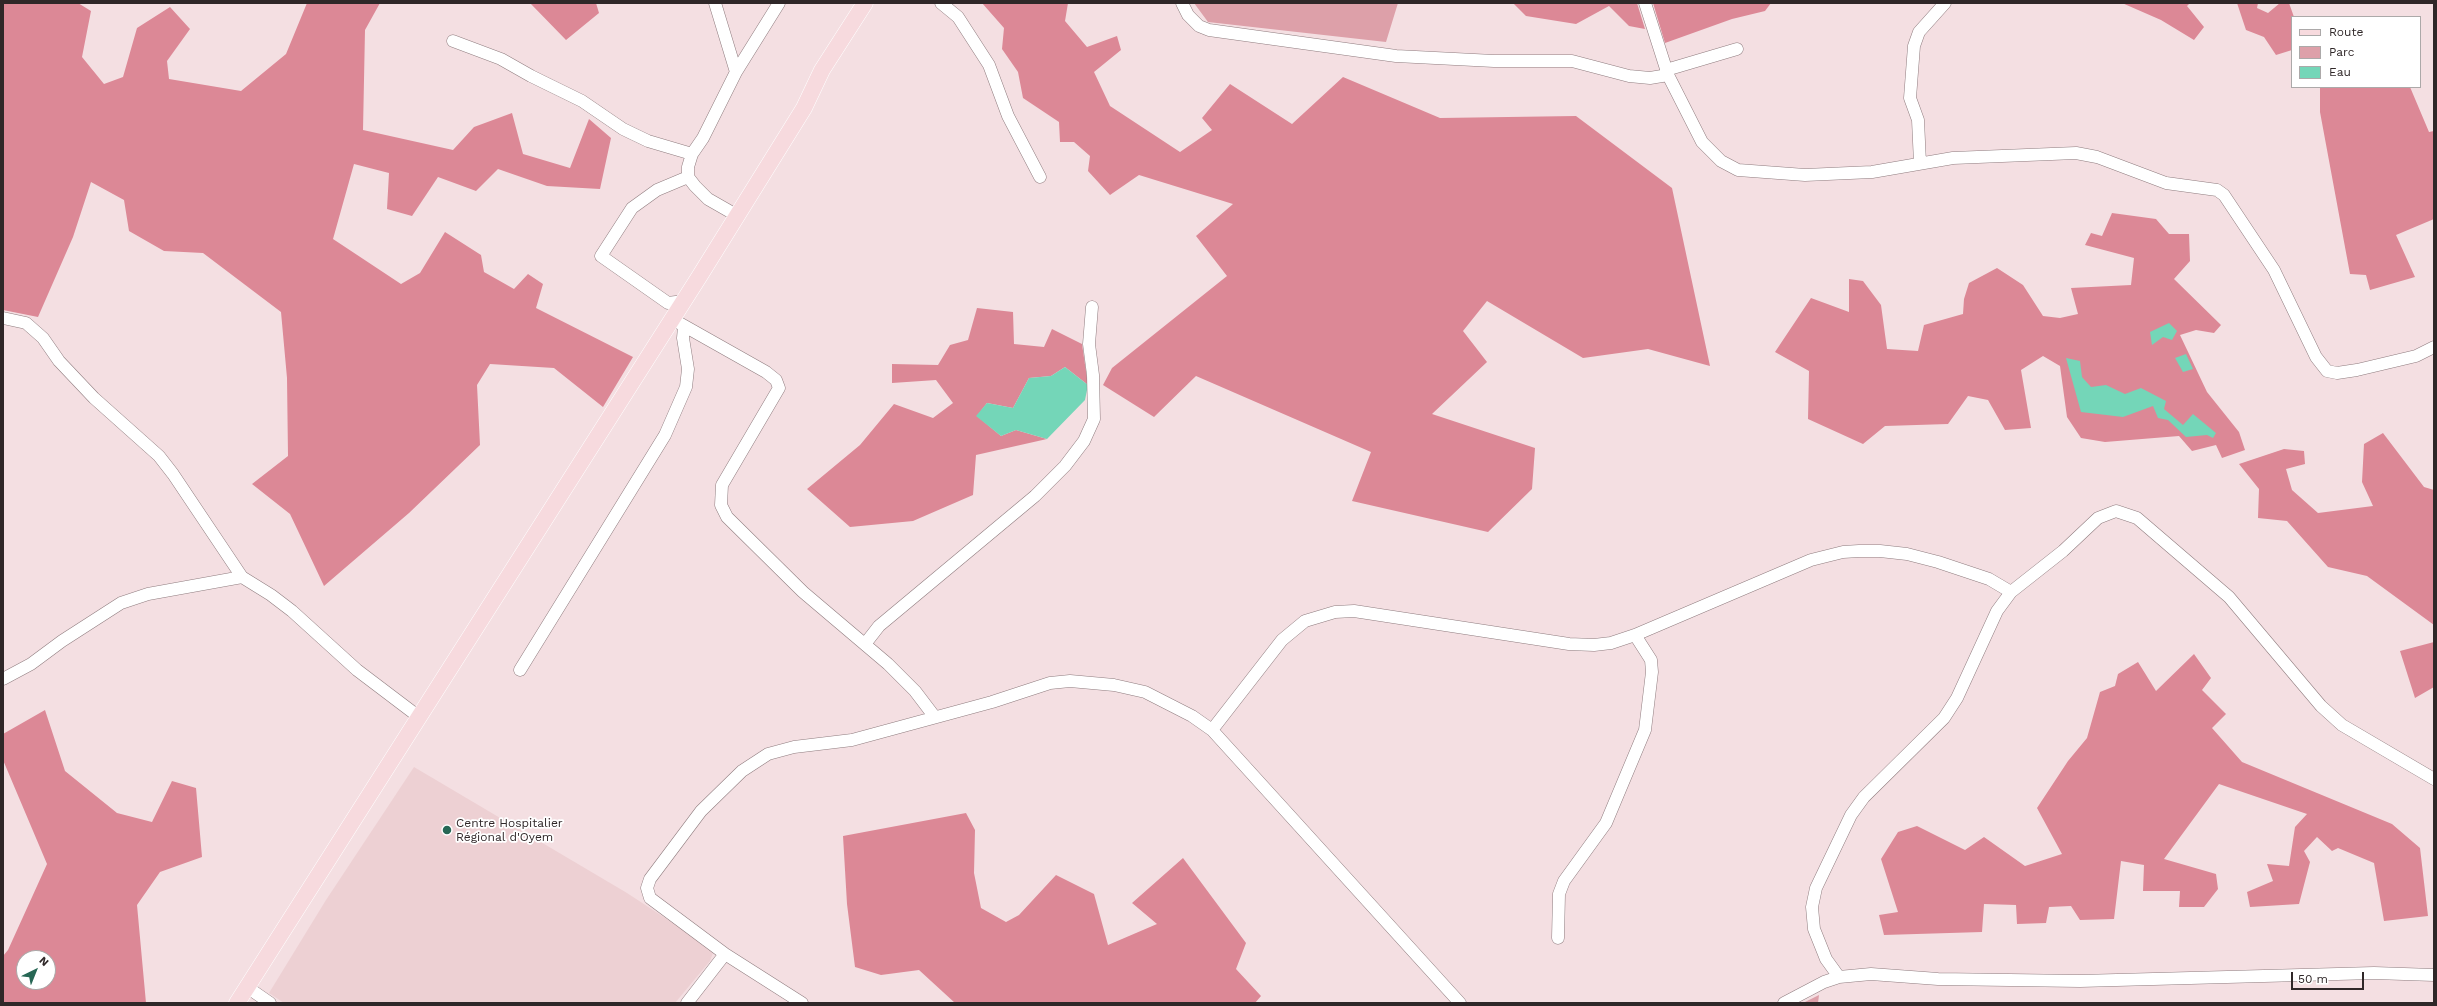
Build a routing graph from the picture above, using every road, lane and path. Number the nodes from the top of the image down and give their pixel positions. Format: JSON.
{"nodes":[{"id":1,"x":715,"y":3,"type":"edge"},
{"id":2,"x":780,"y":3,"type":"edge"},
{"id":3,"x":865,"y":3,"type":"edge"},
{"id":4,"x":941,"y":3,"type":"edge"},
{"id":5,"x":1182,"y":3,"type":"edge"},
{"id":6,"x":1645,"y":3,"type":"edge"},
{"id":7,"x":1945,"y":3,"type":"edge"},
{"id":8,"x":453,"y":41,"type":"dead end"},
{"id":9,"x":1737,"y":49,"type":"dead end"},
{"id":10,"x":736,"y":72,"type":"junction"},
{"id":11,"x":1667,"y":72,"type":"junction"},
{"id":12,"x":692,"y":154,"type":"junction"},
{"id":13,"x":1920,"y":163,"type":"junction"},
{"id":14,"x":688,"y":177,"type":"junction"},
{"id":15,"x":1040,"y":177,"type":"dead end"},
{"id":16,"x":736,"y":215,"type":"junction"},
{"id":17,"x":684,"y":301,"type":"junction"},
{"id":18,"x":1092,"y":307,"type":"dead end"},
{"id":19,"x":3,"y":318,"type":"edge"},
{"id":20,"x":678,"y":323,"type":"junction"},
{"id":21,"x":2434,"y":348,"type":"edge"},
{"id":22,"x":242,"y":577,"type":"junction"},
{"id":23,"x":2012,"y":592,"type":"junction"},
{"id":24,"x":1635,"y":635,"type":"junction"},
{"id":25,"x":865,"y":644,"type":"junction"},
{"id":26,"x":520,"y":670,"type":"dead end"},
{"id":27,"x":3,"y":679,"type":"edge"},
{"id":28,"x":934,"y":716,"type":"junction"},
{"id":29,"x":419,"y":717,"type":"junction"},
{"id":30,"x":1212,"y":730,"type":"junction"},
{"id":31,"x":2434,"y":778,"type":"edge"},
{"id":32,"x":1558,"y":938,"type":"dead end"},
{"id":33,"x":725,"y":954,"type":"junction"},
{"id":34,"x":2434,"y":975,"type":"edge"},
{"id":35,"x":1839,"y":978,"type":"junction"},
{"id":36,"x":247,"y":987,"type":"junction"},
{"id":37,"x":237,"y":1003,"type":"edge"},
{"id":38,"x":270,"y":1003,"type":"edge"},
{"id":39,"x":687,"y":1003,"type":"edge"},
{"id":40,"x":802,"y":1003,"type":"edge"},
{"id":41,"x":1460,"y":1003,"type":"edge"},
{"id":42,"x":1784,"y":1003,"type":"edge"}],
"edges":[{"from":1,"to":10,"type":"street"},
{"from":2,"to":10,"type":"street"},
{"from":3,"to":16,"type":"main road"},
{"from":4,"to":15,"type":"street"},
{"from":5,"to":11,"type":"street"},
{"from":6,"to":11,"type":"street"},
{"from":7,"to":13,"type":"street"},
{"from":8,"to":12,"type":"street"},
{"from":9,"to":11,"type":"street"},
{"from":10,"to":12,"type":"street"},
{"from":11,"to":13,"type":"street"},
{"from":12,"to":14,"type":"street"},
{"from":13,"to":21,"type":"street"},
{"from":14,"to":16,"type":"street"},
{"from":14,"to":17,"type":"street"},
{"from":16,"to":17,"type":"main road"},
{"from":17,"to":20,"type":"main road"},
{"from":18,"to":25,"type":"street"},
{"from":19,"to":22,"type":"street"},
{"from":20,"to":25,"type":"street"},
{"from":20,"to":26,"type":"street"},
{"from":20,"to":29,"type":"main road"},
{"from":22,"to":27,"type":"street"},
{"from":22,"to":29,"type":"street"},
{"from":23,"to":24,"type":"street"},
{"from":23,"to":31,"type":"street"},
{"from":23,"to":35,"type":"street"},
{"from":24,"to":30,"type":"street"},
{"from":24,"to":32,"type":"street"},
{"from":25,"to":28,"type":"street"},
{"from":28,"to":30,"type":"street"},
{"from":28,"to":33,"type":"street"},
{"from":29,"to":36,"type":"main road"},
{"from":30,"to":41,"type":"street"},
{"from":33,"to":39,"type":"street"},
{"from":33,"to":40,"type":"street"},
{"from":34,"to":35,"type":"street"},
{"from":35,"to":42,"type":"street"},
{"from":36,"to":37,"type":"main road"},
{"from":36,"to":38,"type":"street"}]}
